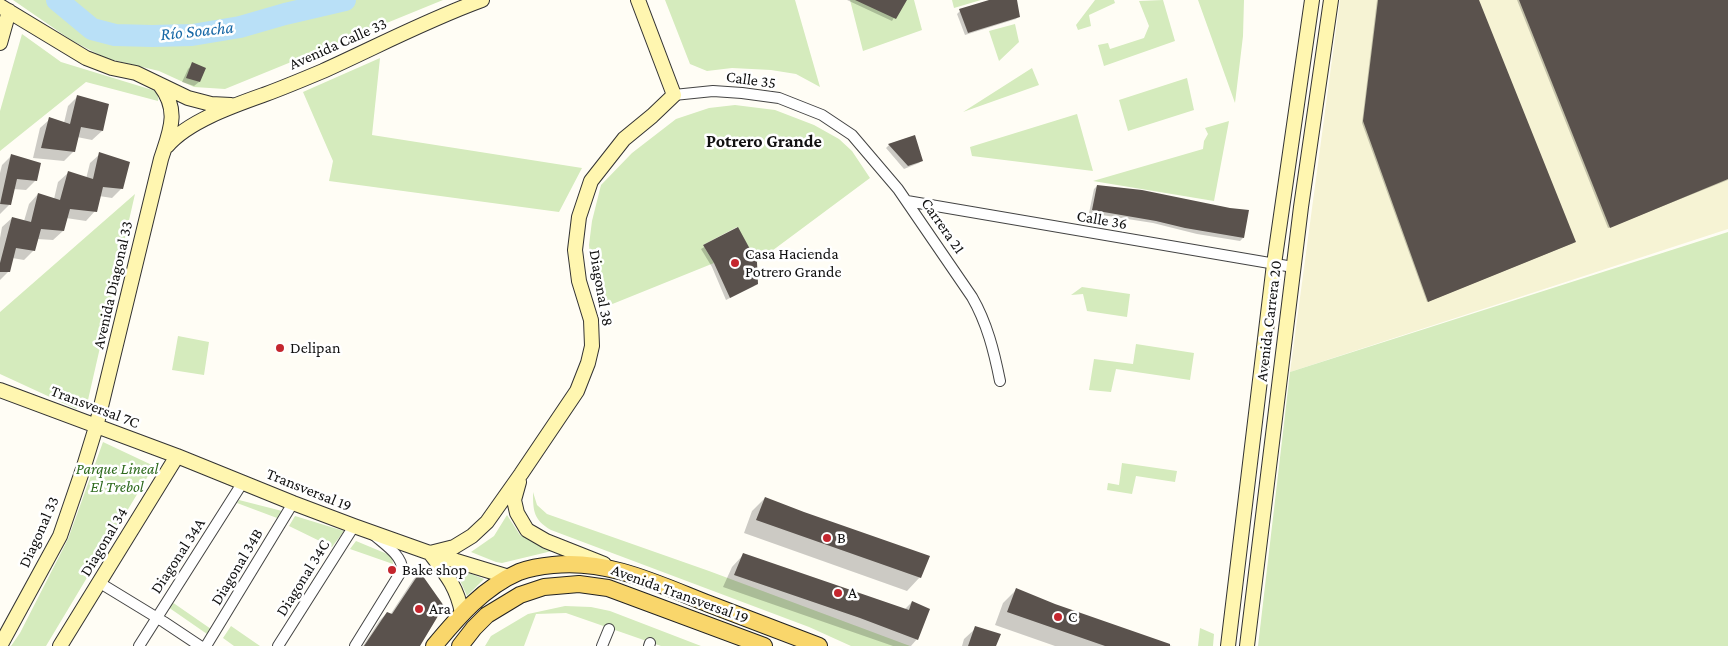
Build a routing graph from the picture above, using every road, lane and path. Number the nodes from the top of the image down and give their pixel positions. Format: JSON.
{"nodes":[{"id":1,"x":482,"y":0,"type":"edge"},
{"id":2,"x":638,"y":0,"type":"edge"},
{"id":3,"x":1312,"y":0,"type":"edge"},
{"id":4,"x":1330,"y":0,"type":"edge"},
{"id":5,"x":5,"y":9,"type":"edge"},
{"id":6,"x":0,"y":42,"type":"edge"},
{"id":7,"x":160,"y":85,"type":"junction"},
{"id":8,"x":674,"y":94,"type":"junction"},
{"id":9,"x":234,"y":105,"type":"junction"},
{"id":10,"x":822,"y":115,"type":"joint"},
{"id":11,"x":163,"y":151,"type":"junction"},
{"id":12,"x":907,"y":201,"type":"junction"},
{"id":13,"x":1274,"y":264,"type":"junction"},
{"id":14,"x":1293,"y":267,"type":"junction"},
{"id":15,"x":1000,"y":381,"type":"dead end"},
{"id":16,"x":0,"y":390,"type":"edge"},
{"id":17,"x":96,"y":427,"type":"junction"},
{"id":18,"x":177,"y":456,"type":"junction"},
{"id":19,"x":521,"y":474,"type":"junction"},
{"id":20,"x":243,"y":482,"type":"junction"},
{"id":21,"x":293,"y":504,"type":"junction"},
{"id":22,"x":354,"y":526,"type":"junction"},
{"id":23,"x":372,"y":532,"type":"junction"},
{"id":24,"x":430,"y":553,"type":"junction"},
{"id":25,"x":620,"y":570,"type":"junction"},
{"id":26,"x":509,"y":577,"type":"junction"},
{"id":27,"x":100,"y":583,"type":"junction"},
{"id":28,"x":462,"y":613,"type":"junction"},
{"id":29,"x":157,"y":618,"type":"junction"},
{"id":30,"x":609,"y":629,"type":"dead end"},
{"id":31,"x":0,"y":646,"type":"edge"},
{"id":32,"x":60,"y":646,"type":"edge"},
{"id":33,"x":139,"y":646,"type":"edge"},
{"id":34,"x":200,"y":646,"type":"edge"},
{"id":35,"x":206,"y":646,"type":"edge"},
{"id":36,"x":278,"y":646,"type":"edge"},
{"id":37,"x":355,"y":646,"type":"edge"},
{"id":38,"x":434,"y":646,"type":"edge"},
{"id":39,"x":460,"y":646,"type":"edge"},
{"id":40,"x":602,"y":646,"type":"edge"},
{"id":41,"x":764,"y":646,"type":"edge"},
{"id":42,"x":819,"y":646,"type":"edge"},
{"id":43,"x":1228,"y":646,"type":"edge"},
{"id":44,"x":1247,"y":646,"type":"edge"}],
"edges":[{"from":1,"to":9,"type":"street","name":"Avenida Calle 33"},
{"from":2,"to":8,"type":"street"},
{"from":3,"to":13,"type":"street","name":"Avenida Carrera 20"},
{"from":4,"to":14,"type":"street","name":"Avenida Carrera 20"},
{"from":5,"to":6,"type":"street"},
{"from":5,"to":7,"type":"street"},
{"from":7,"to":9,"type":"street"},
{"from":7,"to":11,"type":"street","name":"Avenida Diagonal 33"},
{"from":8,"to":10,"type":"street","name":"Calle 35"},
{"from":8,"to":19,"type":"street","name":"Diagonal 38"},
{"from":9,"to":11,"type":"street","name":"Avenida Calle 33"},
{"from":10,"to":12,"type":"street","name":"Carrera 21"},
{"from":11,"to":17,"type":"street","name":"Avenida Diagonal 33"},
{"from":12,"to":13,"type":"street","name":"Calle 36"},
{"from":12,"to":15,"type":"street","name":"Carrera 21"},
{"from":13,"to":14,"type":"street","name":"Calle 36"},
{"from":13,"to":43,"type":"street","name":"Avenida Carrera 20"},
{"from":14,"to":44,"type":"street","name":"Avenida Carrera 20"},
{"from":16,"to":17,"type":"street","name":"Transversal 7C"},
{"from":17,"to":18,"type":"street","name":"Transversal 7C"},
{"from":17,"to":31,"type":"street","name":"Diagonal 33"},
{"from":18,"to":20,"type":"street","name":"Transversal 19"},
{"from":18,"to":27,"type":"street","name":"Diagonal 34"},
{"from":19,"to":24,"type":"street","name":"Diagonal 38"},
{"from":19,"to":25,"type":"street","name":"Diagonal 38"},
{"from":20,"to":21,"type":"street","name":"Transversal 19"},
{"from":20,"to":29,"type":"street","name":"Diagonal 34A"},
{"from":21,"to":22,"type":"street","name":"Transversal 19"},
{"from":21,"to":35,"type":"street","name":"Diagonal 34B"},
{"from":22,"to":23,"type":"street","name":"Transversal 19"},
{"from":22,"to":36,"type":"street","name":"Diagonal 34C"},
{"from":23,"to":24,"type":"street","name":"Transversal 19"},
{"from":23,"to":37,"type":"street"},
{"from":24,"to":26,"type":"street","name":"Transversal 19"},
{"from":24,"to":28,"type":"street"},
{"from":25,"to":26,"type":"main road","name":"Avenida Transversal 19"},
{"from":25,"to":42,"type":"main road","name":"Avenida Transversal 19"},
{"from":26,"to":28,"type":"main road","name":"Avenida Transversal 19"},
{"from":27,"to":29,"type":"street"},
{"from":27,"to":32,"type":"street","name":"Diagonal 34"},
{"from":28,"to":38,"type":"main road","name":"Avenida Transversal 19"},
{"from":29,"to":33,"type":"street","name":"Diagonal 34A"},
{"from":29,"to":34,"type":"street"},
{"from":30,"to":40,"type":"street"},
{"from":39,"to":41,"type":"main road","name":"Avenida Transversal 19"}]}
